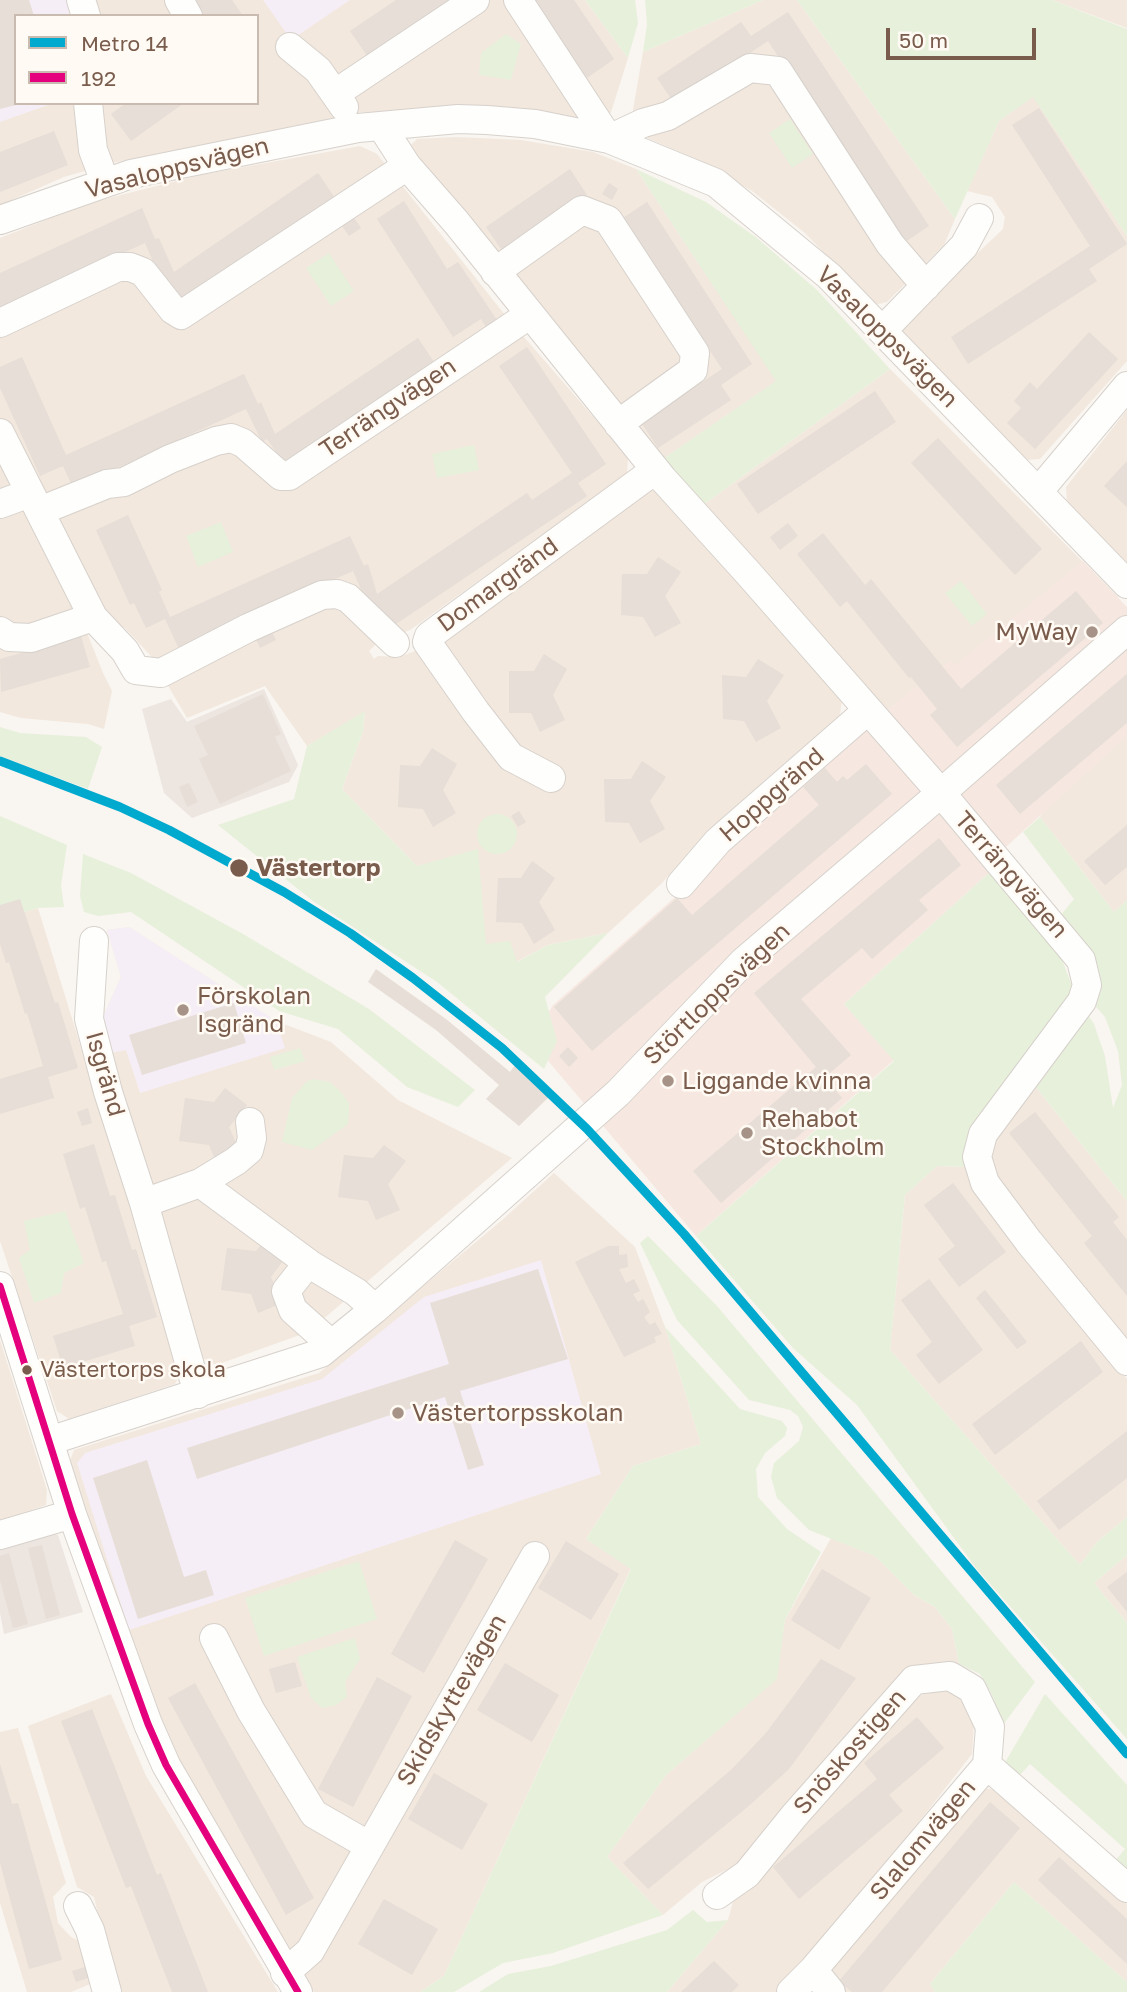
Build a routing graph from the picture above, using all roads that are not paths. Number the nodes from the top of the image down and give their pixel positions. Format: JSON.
{"nodes":[{"id":1,"x":475,"y":0,"type":"edge"},
{"id":2,"x":518,"y":0,"type":"edge"},
{"id":3,"x":290,"y":47,"type":"dead end"},
{"id":4,"x":336,"y":93,"type":"junction"},
{"id":5,"x":88,"y":105,"type":"edge"},
{"id":6,"x":370,"y":127,"type":"junction"},
{"id":7,"x":609,"y":139,"type":"junction"},
{"id":8,"x":407,"y":166,"type":"junction"},
{"id":9,"x":105,"y":182,"type":"junction"},
{"id":10,"x":979,"y":218,"type":"dead end"},
{"id":11,"x":0,"y":220,"type":"edge"},
{"id":12,"x":495,"y":272,"type":"junction"},
{"id":13,"x":926,"y":286,"type":"junction"},
{"id":14,"x":529,"y":315,"type":"junction"},
{"id":15,"x":0,"y":323,"type":"edge"},
{"id":16,"x":883,"y":330,"type":"junction"},
{"id":17,"x":1127,"y":386,"type":"edge"},
{"id":18,"x":618,"y":424,"type":"junction"},
{"id":19,"x":0,"y":433,"type":"edge"},
{"id":20,"x":655,"y":470,"type":"junction"},
{"id":21,"x":1038,"y":492,"type":"junction"},
{"id":22,"x":35,"y":503,"type":"junction"},
{"id":23,"x":0,"y":504,"type":"edge"},
{"id":24,"x":1127,"y":584,"type":"edge"},
{"id":25,"x":93,"y":617,"type":"junction"},
{"id":26,"x":1127,"y":630,"type":"edge"},
{"id":27,"x":0,"y":631,"type":"edge"},
{"id":28,"x":395,"y":643,"type":"dead end"},
{"id":29,"x":868,"y":710,"type":"junction"},
{"id":30,"x":551,"y":778,"type":"dead end"},
{"id":31,"x":941,"y":793,"type":"junction"},
{"id":32,"x":681,"y":884,"type":"dead end"},
{"id":33,"x":94,"y":941,"type":"dead end"},
{"id":34,"x":250,"y":1122,"type":"dead end"},
{"id":35,"x":200,"y":1183,"type":"junction"},
{"id":36,"x":144,"y":1203,"type":"junction"},
{"id":37,"x":308,"y":1263,"type":"junction"},
{"id":38,"x":0,"y":1286,"type":"edge"},
{"id":39,"x":375,"y":1309,"type":"junction"},
{"id":40,"x":331,"y":1344,"type":"junction"},
{"id":41,"x":1127,"y":1361,"type":"edge"},
{"id":42,"x":198,"y":1394,"type":"junction"},
{"id":43,"x":48,"y":1441,"type":"junction"},
{"id":44,"x":72,"y":1514,"type":"junction"},
{"id":45,"x":0,"y":1535,"type":"edge"},
{"id":46,"x":535,"y":1556,"type":"dead end"},
{"id":47,"x":214,"y":1638,"type":"dead end"},
{"id":48,"x":987,"y":1765,"type":"junction"},
{"id":49,"x":368,"y":1845,"type":"junction"},
{"id":50,"x":1127,"y":1888,"type":"edge"},
{"id":51,"x":717,"y":1895,"type":"dead end"},
{"id":52,"x":78,"y":1906,"type":"dead end"},
{"id":53,"x":813,"y":1970,"type":"junction"},
{"id":54,"x":291,"y":1982,"type":"edge"},
{"id":55,"x":107,"y":1992,"type":"edge"},
{"id":56,"x":791,"y":1992,"type":"edge"},
{"id":57,"x":831,"y":1992,"type":"edge"}],
"edges":[{"from":1,"to":4,"type":"street"},
{"from":2,"to":7,"type":"street"},
{"from":3,"to":4,"type":"street"},
{"from":4,"to":6,"type":"street"},
{"from":5,"to":9,"type":"street"},
{"from":6,"to":7,"type":"street","name":"Vasaloppsvägen"},
{"from":6,"to":8,"type":"street","name":"Terrängvägen"},
{"from":6,"to":9,"type":"street","name":"Vasaloppsvägen"},
{"from":7,"to":13,"type":"street"},
{"from":7,"to":16,"type":"street","name":"Vasaloppsvägen"},
{"from":8,"to":12,"type":"street","name":"Terrängvägen"},
{"from":8,"to":15,"type":"street"},
{"from":9,"to":11,"type":"street","name":"Vasaloppsvägen"},
{"from":10,"to":13,"type":"street"},
{"from":12,"to":14,"type":"street","name":"Terrängvägen"},
{"from":12,"to":18,"type":"street"},
{"from":13,"to":16,"type":"street"},
{"from":14,"to":18,"type":"street","name":"Terrängvägen"},
{"from":14,"to":22,"type":"street","name":"Terrängvägen"},
{"from":16,"to":21,"type":"street","name":"Vasaloppsvägen"},
{"from":17,"to":21,"type":"street"},
{"from":18,"to":20,"type":"street","name":"Terrängvägen"},
{"from":19,"to":22,"type":"street"},
{"from":20,"to":29,"type":"street","name":"Terrängvägen"},
{"from":20,"to":30,"type":"street","name":"Domargränd"},
{"from":21,"to":24,"type":"street","name":"Vasaloppsvägen"},
{"from":22,"to":23,"type":"street"},
{"from":22,"to":25,"type":"street"},
{"from":25,"to":27,"type":"street"},
{"from":25,"to":28,"type":"street"},
{"from":26,"to":31,"type":"street","name":"Störtloppsvägen"},
{"from":29,"to":31,"type":"street","name":"Terrängvägen"},
{"from":29,"to":32,"type":"street","name":"Hoppgränd"},
{"from":31,"to":39,"type":"street","name":"Störtloppsvägen"},
{"from":31,"to":41,"type":"street","name":"Terrängvägen"},
{"from":33,"to":36,"type":"street","name":"Isgränd"},
{"from":34,"to":35,"type":"street"},
{"from":35,"to":36,"type":"street"},
{"from":35,"to":37,"type":"street"},
{"from":36,"to":42,"type":"street","name":"Isgränd"},
{"from":37,"to":39,"type":"street"},
{"from":37,"to":40,"type":"street"},
{"from":38,"to":43,"type":"street"},
{"from":39,"to":40,"type":"street","name":"Störtloppsvägen"},
{"from":40,"to":42,"type":"street","name":"Störtloppsvägen"},
{"from":42,"to":43,"type":"street","name":"Störtloppsvägen"},
{"from":43,"to":44,"type":"street"},
{"from":44,"to":45,"type":"street"},
{"from":44,"to":54,"type":"street"},
{"from":46,"to":49,"type":"street","name":"Skidskyttevägen"},
{"from":47,"to":49,"type":"street"},
{"from":48,"to":50,"type":"street","name":"Slalomvägen"},
{"from":48,"to":51,"type":"street","name":"Snöskostigen"},
{"from":48,"to":53,"type":"street","name":"Slalomvägen"},
{"from":49,"to":54,"type":"street","name":"Skidskyttevägen"},
{"from":52,"to":55,"type":"street"},
{"from":53,"to":56,"type":"street","name":"Slalomvägen"},
{"from":53,"to":57,"type":"street"}]}
